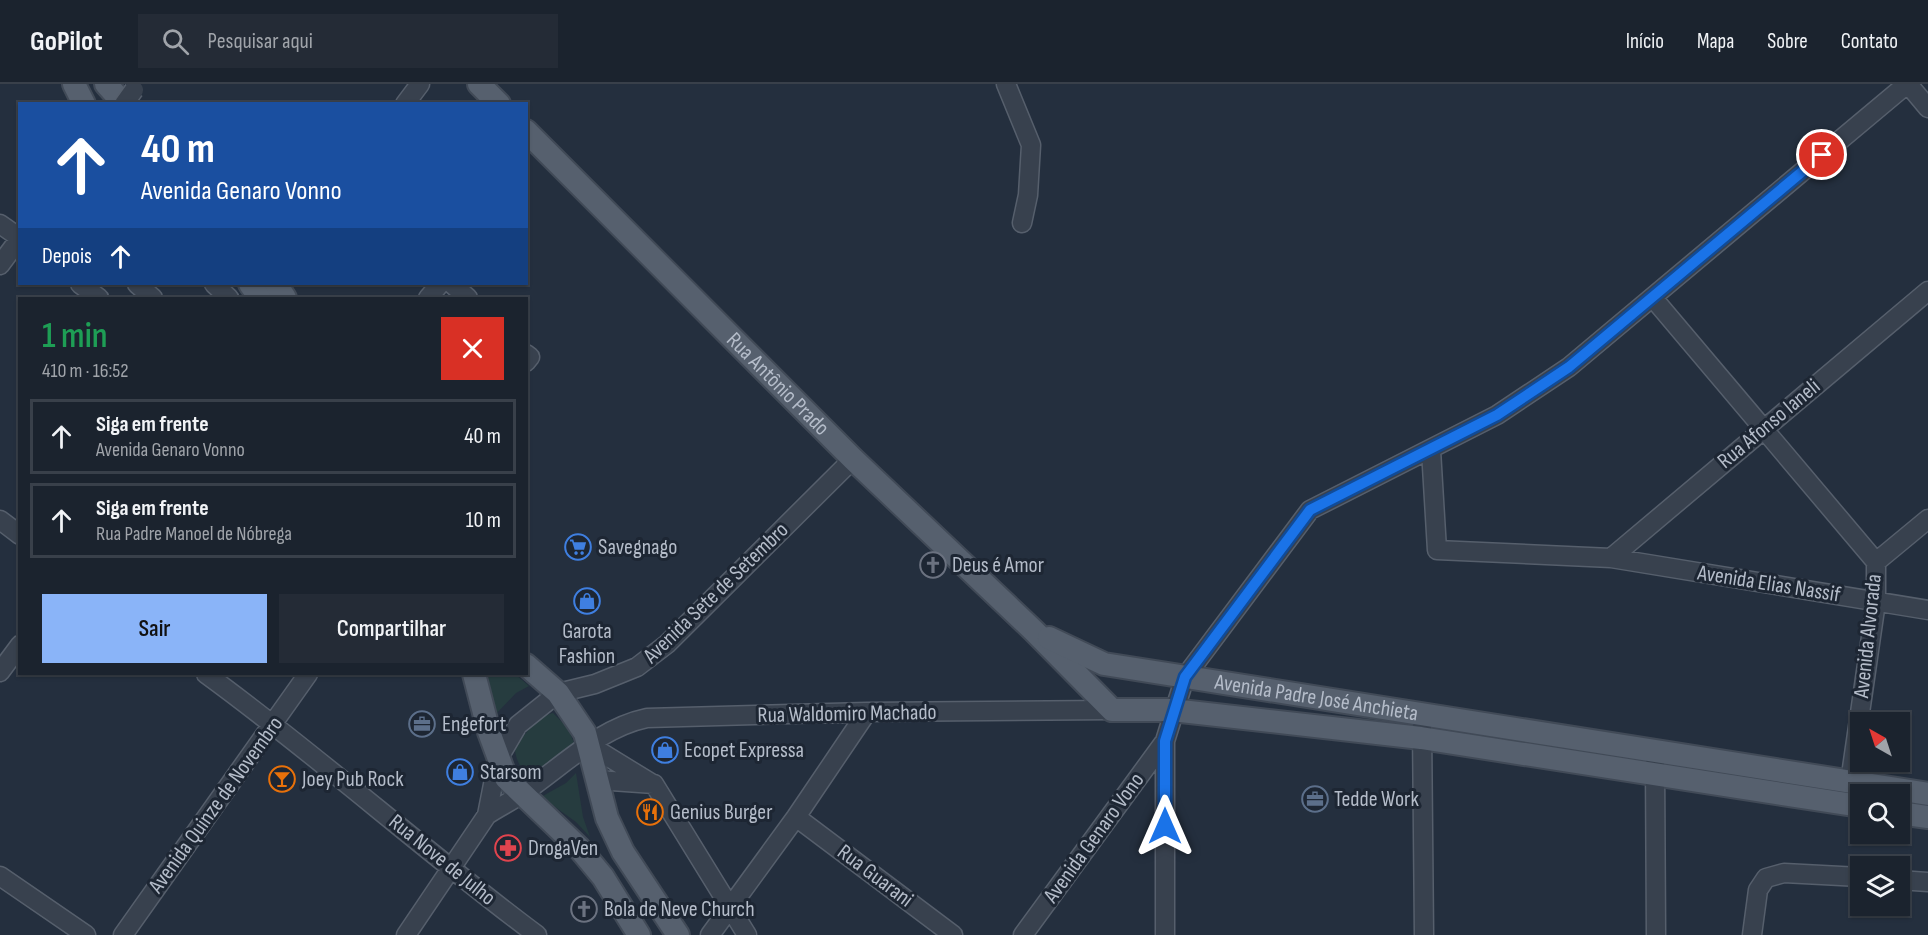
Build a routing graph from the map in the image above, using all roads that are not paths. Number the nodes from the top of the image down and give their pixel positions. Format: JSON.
{"nodes":[{"id":1,"x":74,"y":84,"type":"edge"},
{"id":2,"x":106,"y":84,"type":"edge"},
{"id":3,"x":420,"y":84,"type":"edge"},
{"id":4,"x":479,"y":84,"type":"edge"},
{"id":5,"x":1006,"y":84,"type":"edge"},
{"id":6,"x":1908,"y":84,"type":"edge"},
{"id":7,"x":130,"y":95,"type":"edge"},
{"id":8,"x":83,"y":102,"type":"edge"},
{"id":9,"x":406,"y":102,"type":"edge"},
{"id":10,"x":497,"y":102,"type":"edge"},
{"id":11,"x":1928,"y":108,"type":"edge"},
{"id":12,"x":528,"y":133,"type":"edge"},
{"id":13,"x":1022,"y":223,"type":"dead end"},
{"id":14,"x":0,"y":224,"type":"edge"},
{"id":15,"x":18,"y":237,"type":"edge"},
{"id":16,"x":18,"y":239,"type":"edge"},
{"id":17,"x":0,"y":265,"type":"edge"},
{"id":18,"x":81,"y":285,"type":"edge"},
{"id":19,"x":217,"y":285,"type":"edge"},
{"id":20,"x":439,"y":285,"type":"edge"},
{"id":21,"x":453,"y":285,"type":"edge"},
{"id":22,"x":1928,"y":291,"type":"edge"},
{"id":23,"x":98,"y":297,"type":"edge"},
{"id":24,"x":228,"y":297,"type":"edge"},
{"id":25,"x":429,"y":297,"type":"edge"},
{"id":26,"x":467,"y":297,"type":"edge"},
{"id":27,"x":1653,"y":298,"type":"junction"},
{"id":28,"x":1764,"y":428,"type":"junction"},
{"id":29,"x":1431,"y":450,"type":"junction"},
{"id":30,"x":853,"y":459,"type":"junction"},
{"id":31,"x":1928,"y":519,"type":"edge"},
{"id":32,"x":0,"y":520,"type":"edge"},
{"id":33,"x":18,"y":534,"type":"edge"},
{"id":34,"x":1611,"y":558,"type":"junction"},
{"id":35,"x":1876,"y":562,"type":"junction"},
{"id":36,"x":1876,"y":602,"type":"junction"},
{"id":37,"x":1928,"y":610,"type":"edge"},
{"id":38,"x":1034,"y":631,"type":"junction"},
{"id":39,"x":18,"y":648,"type":"edge"},
{"id":40,"x":528,"y":667,"type":"edge"},
{"id":41,"x":0,"y":672,"type":"edge"},
{"id":42,"x":207,"y":675,"type":"edge"},
{"id":43,"x":307,"y":675,"type":"edge"},
{"id":44,"x":474,"y":675,"type":"edge"},
{"id":45,"x":1185,"y":677,"type":"junction"},
{"id":46,"x":558,"y":693,"type":"junction"},
{"id":47,"x":1172,"y":710,"type":"junction"},
{"id":48,"x":1113,"y":711,"type":"junction"},
{"id":49,"x":867,"y":712,"type":"junction"},
{"id":50,"x":1422,"y":714,"type":"junction"},
{"id":51,"x":275,"y":724,"type":"junction"},
{"id":52,"x":1421,"y":738,"type":"junction"},
{"id":53,"x":1165,"y":741,"type":"junction"},
{"id":54,"x":588,"y":745,"type":"junction"},
{"id":55,"x":1655,"y":751,"type":"junction"},
{"id":56,"x":498,"y":759,"type":"junction"},
{"id":57,"x":1654,"y":774,"type":"junction"},
{"id":58,"x":597,"y":780,"type":"junction"},
{"id":59,"x":1850,"y":782,"type":"junction"},
{"id":60,"x":654,"y":784,"type":"junction"},
{"id":61,"x":522,"y":794,"type":"junction"},
{"id":62,"x":1928,"y":794,"type":"edge"},
{"id":63,"x":1850,"y":805,"type":"edge"},
{"id":64,"x":487,"y":814,"type":"junction"},
{"id":65,"x":1910,"y":815,"type":"edge"},
{"id":66,"x":796,"y":817,"type":"junction"},
{"id":67,"x":1928,"y":817,"type":"edge"},
{"id":68,"x":450,"y":869,"type":"junction"},
{"id":69,"x":0,"y":876,"type":"edge"},
{"id":70,"x":1850,"y":876,"type":"edge"},
{"id":71,"x":1910,"y":881,"type":"edge"},
{"id":72,"x":1928,"y":882,"type":"edge"},
{"id":73,"x":730,"y":908,"type":"junction"},
{"id":74,"x":86,"y":935,"type":"edge"},
{"id":75,"x":123,"y":935,"type":"edge"},
{"id":76,"x":406,"y":935,"type":"edge"},
{"id":77,"x":537,"y":935,"type":"edge"},
{"id":78,"x":639,"y":935,"type":"edge"},
{"id":79,"x":678,"y":935,"type":"edge"},
{"id":80,"x":710,"y":935,"type":"edge"},
{"id":81,"x":747,"y":935,"type":"edge"},
{"id":82,"x":953,"y":935,"type":"edge"},
{"id":83,"x":1023,"y":935,"type":"edge"},
{"id":84,"x":1165,"y":935,"type":"edge"},
{"id":85,"x":1424,"y":935,"type":"edge"},
{"id":86,"x":1656,"y":935,"type":"edge"},
{"id":87,"x":1752,"y":935,"type":"edge"}],
"edges":[{"from":1,"to":8,"type":"main road"},
{"from":2,"to":7,"type":"main road"},
{"from":3,"to":9,"type":"street"},
{"from":4,"to":10,"type":"main road"},
{"from":5,"to":13,"type":"street"},
{"from":6,"to":11,"type":"street"},
{"from":6,"to":27,"type":"street"},
{"from":12,"to":30,"type":"main road","name":"Rua Antônio Prado"},
{"from":14,"to":15,"type":"street"},
{"from":16,"to":17,"type":"street"},
{"from":18,"to":23,"type":"street"},
{"from":19,"to":24,"type":"street"},
{"from":20,"to":25,"type":"street"},
{"from":21,"to":26,"type":"street"},
{"from":22,"to":28,"type":"street","name":"Rua Afonso Ianeli"},
{"from":27,"to":28,"type":"street"},
{"from":27,"to":29,"type":"street"},
{"from":28,"to":34,"type":"street","name":"Rua Afonso Ianeli"},
{"from":28,"to":35,"type":"street"},
{"from":29,"to":34,"type":"street","name":"Avenida Elias Nassif"},
{"from":29,"to":45,"type":"street"},
{"from":30,"to":38,"type":"main road","name":"Rua Antônio Prado"},
{"from":30,"to":46,"type":"street","name":"Avenida Sete de Setembro"},
{"from":31,"to":35,"type":"street"},
{"from":32,"to":33,"type":"street"},
{"from":34,"to":36,"type":"street","name":"Avenida Elias Nassif"},
{"from":35,"to":36,"type":"street","name":"Avenida Alvorada"},
{"from":36,"to":37,"type":"street","name":"Avenida Elias Nassif"},
{"from":36,"to":59,"type":"street","name":"Avenida Alvorada"},
{"from":38,"to":45,"type":"main road","name":"Avenida Padre José Anchieta"},
{"from":38,"to":48,"type":"main road"},
{"from":39,"to":41,"type":"street"},
{"from":40,"to":46,"type":"main road"},
{"from":42,"to":51,"type":"street","name":"Rua Nove de Julho"},
{"from":43,"to":51,"type":"street","name":"Avenida Quinze de Novembro"},
{"from":44,"to":56,"type":"main road"},
{"from":45,"to":47,"type":"street"},
{"from":45,"to":50,"type":"main road","name":"Avenida Padre José Anchieta"},
{"from":46,"to":54,"type":"main road"},
{"from":46,"to":56,"type":"street"},
{"from":47,"to":48,"type":"main road","name":"Avenida Padre José Anchieta"},
{"from":47,"to":52,"type":"main road","name":"Avenida Padre José Anchieta"},
{"from":47,"to":53,"type":"street"},
{"from":48,"to":49,"type":"street","name":"Rua Waldomiro Machado"},
{"from":49,"to":54,"type":"street","name":"Rua Waldomiro Machado"},
{"from":49,"to":66,"type":"street"},
{"from":50,"to":52,"type":"street"},
{"from":50,"to":55,"type":"main road","name":"Avenida Padre José Anchieta"},
{"from":51,"to":68,"type":"street","name":"Rua Nove de Julho"},
{"from":51,"to":75,"type":"street","name":"Avenida Quinze de Novembro"},
{"from":52,"to":57,"type":"main road","name":"Avenida Padre José Anchieta"},
{"from":52,"to":85,"type":"street"},
{"from":53,"to":83,"type":"street","name":"Avenida Genaro Vono"},
{"from":53,"to":84,"type":"street"},
{"from":54,"to":58,"type":"main road"},
{"from":54,"to":60,"type":"street"},
{"from":54,"to":61,"type":"street","name":"Rua Waldomiro Machado"},
{"from":55,"to":57,"type":"street"},
{"from":55,"to":59,"type":"main road","name":"Avenida Padre José Anchieta"},
{"from":56,"to":61,"type":"main road"},
{"from":56,"to":64,"type":"street"},
{"from":57,"to":63,"type":"main road","name":"Avenida Padre José Anchieta"},
{"from":57,"to":86,"type":"street"},
{"from":58,"to":60,"type":"street"},
{"from":58,"to":79,"type":"main road"},
{"from":59,"to":62,"type":"main road","name":"Avenida Padre José Anchieta"},
{"from":60,"to":73,"type":"street"},
{"from":61,"to":64,"type":"street"},
{"from":61,"to":78,"type":"main road"},
{"from":64,"to":68,"type":"street"},
{"from":65,"to":67,"type":"main road"},
{"from":66,"to":73,"type":"street"},
{"from":66,"to":82,"type":"street","name":"Rua Guarani"},
{"from":68,"to":76,"type":"street"},
{"from":68,"to":77,"type":"street","name":"Rua Nove de Julho"},
{"from":69,"to":74,"type":"street"},
{"from":70,"to":87,"type":"street"},
{"from":71,"to":72,"type":"street"},
{"from":73,"to":80,"type":"street"},
{"from":73,"to":81,"type":"street"}]}
